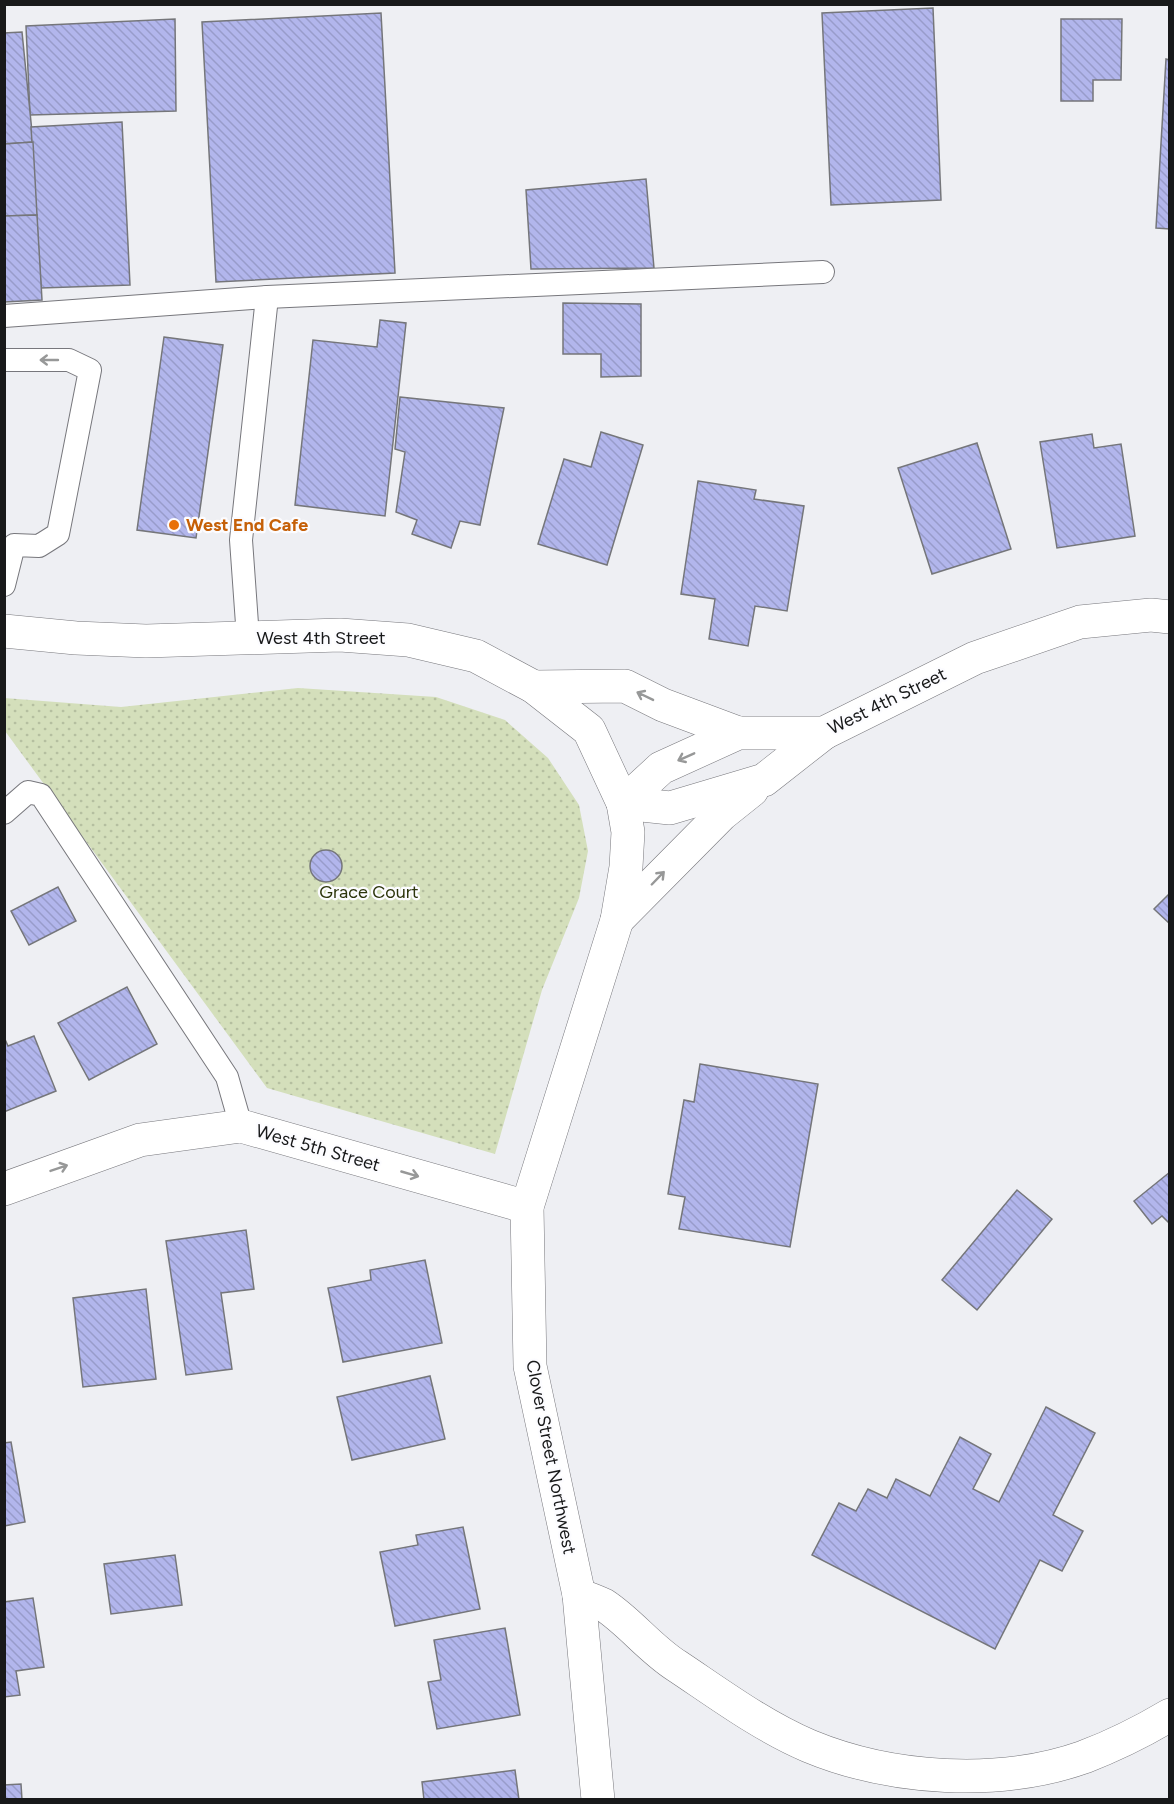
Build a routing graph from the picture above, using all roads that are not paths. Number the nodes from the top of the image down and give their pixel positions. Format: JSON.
{"nodes":[{"id":1,"x":824,"y":272,"type":"dead end"},
{"id":2,"x":267,"y":297,"type":"junction"},
{"id":3,"x":4,"y":316,"type":"edge"},
{"id":4,"x":4,"y":360,"type":"edge"},
{"id":5,"x":9,"y":544,"type":"edge"},
{"id":6,"x":4,"y":585,"type":"edge"},
{"id":7,"x":1170,"y":616,"type":"edge"},
{"id":8,"x":4,"y":631,"type":"edge"},
{"id":9,"x":248,"y":638,"type":"junction"},
{"id":10,"x":534,"y":687,"type":"junction"},
{"id":11,"x":738,"y":733,"type":"junction"},
{"id":12,"x":824,"y":733,"type":"junction"},
{"id":13,"x":764,"y":780,"type":"junction"},
{"id":14,"x":623,"y":803,"type":"junction"},
{"id":15,"x":4,"y":813,"type":"edge"},
{"id":16,"x":617,"y":920,"type":"junction"},
{"id":17,"x":242,"y":1126,"type":"junction"},
{"id":18,"x":4,"y":1189,"type":"edge"},
{"id":19,"x":527,"y":1207,"type":"junction"},
{"id":20,"x":579,"y":1595,"type":"junction"},
{"id":21,"x":1170,"y":1715,"type":"edge"},
{"id":22,"x":598,"y":1800,"type":"edge"}],
"edges":[{"from":1,"to":2,"type":"lane"},
{"from":2,"to":3,"type":"lane"},
{"from":2,"to":9,"type":"lane"},
{"from":5,"to":4,"type":"lane","one_way":true},
{"from":5,"to":6,"type":"lane"},
{"from":7,"to":12,"type":"street","name":"West 4th Street"},
{"from":8,"to":9,"type":"street","name":"West 4th Street"},
{"from":9,"to":10,"type":"street","name":"West 4th Street"},
{"from":11,"to":10,"type":"street","one_way":true},
{"from":10,"to":14,"type":"street","name":"West 4th Street"},
{"from":11,"to":12,"type":"street","name":"West 4th Street"},
{"from":11,"to":14,"type":"street","name":"West 4th Street","one_way":true},
{"from":12,"to":13,"type":"street"},
{"from":13,"to":14,"type":"street"},
{"from":16,"to":13,"type":"street","one_way":true},
{"from":14,"to":16,"type":"street","name":"Clover Street Northwest"},
{"from":15,"to":17,"type":"lane"},
{"from":16,"to":19,"type":"street","name":"Clover Street Northwest"},
{"from":18,"to":17,"type":"street","name":"West 5th Street","one_way":true},
{"from":17,"to":19,"type":"street","name":"West 5th Street","one_way":true},
{"from":19,"to":20,"type":"street","name":"Clover Street Northwest"},
{"from":20,"to":21,"type":"street"},
{"from":20,"to":22,"type":"street","name":"Clover Street Northwest"}]}
